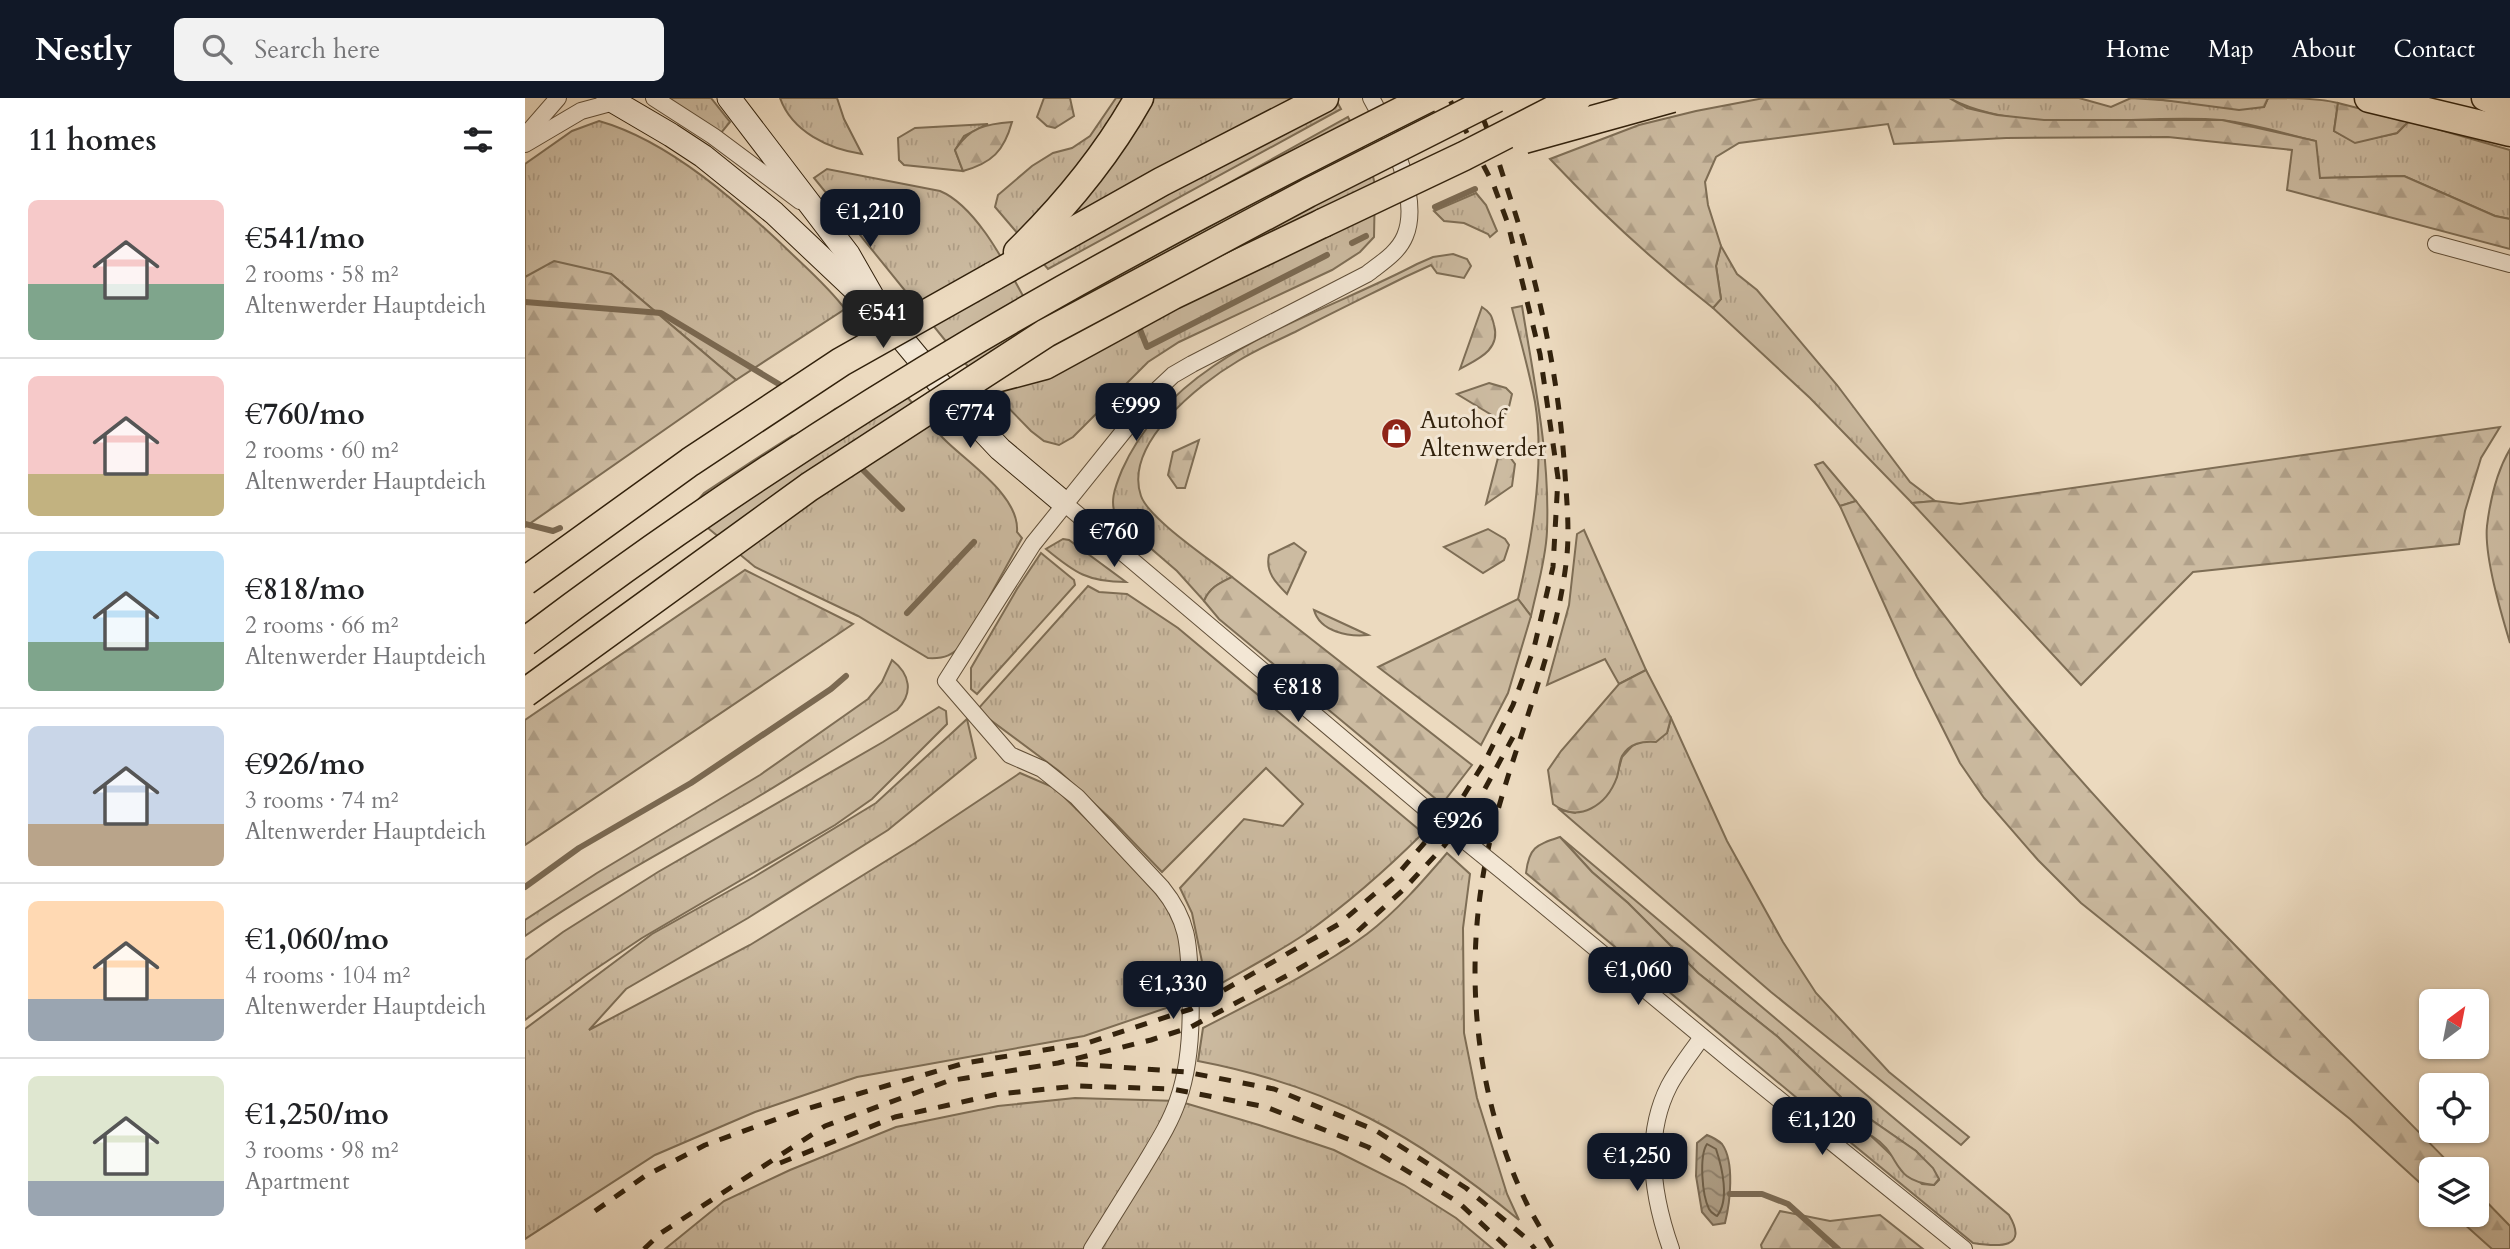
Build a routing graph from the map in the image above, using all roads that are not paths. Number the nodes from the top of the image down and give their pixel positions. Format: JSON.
{"nodes":[{"id":1,"x":558,"y":98,"type":"edge"},
{"id":2,"x":654,"y":98,"type":"edge"},
{"id":3,"x":729,"y":98,"type":"edge"},
{"id":4,"x":1139,"y":98,"type":"edge"},
{"id":5,"x":1324,"y":98,"type":"edge"},
{"id":6,"x":1371,"y":98,"type":"edge"},
{"id":7,"x":1428,"y":98,"type":"edge"},
{"id":8,"x":1496,"y":98,"type":"edge"},
{"id":9,"x":1577,"y":98,"type":"edge"},
{"id":10,"x":1672,"y":98,"type":"edge"},
{"id":11,"x":2369,"y":98,"type":"edge"},
{"id":12,"x":2484,"y":98,"type":"edge"},
{"id":13,"x":611,"y":100,"type":"edge"},
{"id":14,"x":2510,"y":110,"type":"edge"},
{"id":15,"x":2510,"y":132,"type":"edge"},
{"id":16,"x":525,"y":136,"type":"edge"},
{"id":17,"x":525,"y":144,"type":"edge"},
{"id":18,"x":1464,"y":156,"type":"junction"},
{"id":19,"x":813,"y":211,"type":"junction"},
{"id":20,"x":2436,"y":244,"type":"dead end"},
{"id":21,"x":2510,"y":264,"type":"edge"},
{"id":22,"x":992,"y":277,"type":"junction"},
{"id":23,"x":884,"y":317,"type":"junction"},
{"id":24,"x":960,"y":387,"type":"junction"},
{"id":25,"x":1064,"y":503,"type":"junction"},
{"id":26,"x":525,"y":581,"type":"edge"},
{"id":27,"x":525,"y":642,"type":"edge"},
{"id":28,"x":525,"y":693,"type":"edge"},
{"id":29,"x":1702,"y":1037,"type":"junction"},
{"id":30,"x":1092,"y":1249,"type":"edge"},
{"id":31,"x":1671,"y":1249,"type":"edge"},
{"id":32,"x":1964,"y":1249,"type":"edge"}],
"edges":[{"from":1,"to":16,"type":"street"},
{"from":2,"to":19,"type":"street"},
{"from":3,"to":19,"type":"main road"},
{"from":4,"to":22,"type":"highway"},
{"from":5,"to":22,"type":"highway"},
{"from":6,"to":25,"type":"street"},
{"from":7,"to":27,"type":"highway","bridge":true},
{"from":8,"to":24,"type":"highway","bridge":true},
{"from":9,"to":18,"type":"highway","bridge":true},
{"from":10,"to":18,"type":"highway","bridge":true},
{"from":11,"to":15,"type":"highway"},
{"from":12,"to":14,"type":"main road"},
{"from":13,"to":17,"type":"street"},
{"from":13,"to":23,"type":"main road"},
{"from":18,"to":24,"type":"highway","bridge":true},
{"from":19,"to":23,"type":"main road"},
{"from":20,"to":21,"type":"street"},
{"from":22,"to":26,"type":"highway","bridge":true},
{"from":23,"to":25,"type":"main road"},
{"from":24,"to":28,"type":"highway","bridge":true},
{"from":25,"to":29,"type":"street","bridge":true},
{"from":25,"to":30,"type":"street"},
{"from":29,"to":31,"type":"street"},
{"from":29,"to":32,"type":"street"}]}
